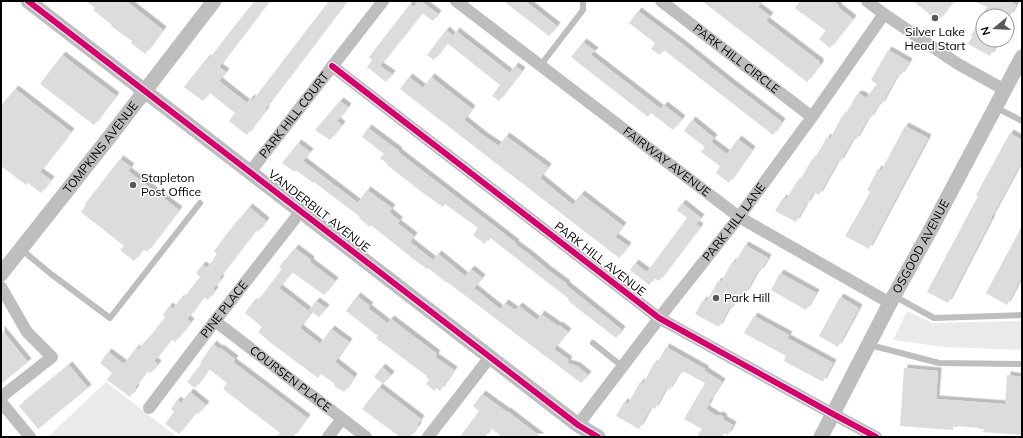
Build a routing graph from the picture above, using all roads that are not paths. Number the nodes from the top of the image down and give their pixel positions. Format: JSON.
{"nodes":[{"id":1,"x":28,"y":1,"type":"edge"},
{"id":2,"x":214,"y":1,"type":"edge"},
{"id":3,"x":382,"y":1,"type":"edge"},
{"id":4,"x":456,"y":1,"type":"edge"},
{"id":5,"x":583,"y":1,"type":"edge"},
{"id":6,"x":661,"y":1,"type":"edge"},
{"id":7,"x":867,"y":1,"type":"edge"},
{"id":8,"x":884,"y":14,"type":"junction"},
{"id":9,"x":1022,"y":57,"type":"edge"},
{"id":10,"x":332,"y":66,"type":"junction"},
{"id":11,"x":540,"y":66,"type":"junction"},
{"id":12,"x":1005,"y":90,"type":"junction"},
{"id":13,"x":145,"y":92,"type":"junction"},
{"id":14,"x":995,"y":107,"type":"junction"},
{"id":15,"x":812,"y":118,"type":"junction"},
{"id":16,"x":1022,"y":121,"type":"edge"},
{"id":17,"x":250,"y":172,"type":"junction"},
{"id":18,"x":200,"y":203,"type":"dead end"},
{"id":19,"x":301,"y":211,"type":"junction"},
{"id":20,"x":739,"y":217,"type":"junction"},
{"id":21,"x":20,"y":249,"type":"junction"},
{"id":22,"x":1,"y":274,"type":"edge"},
{"id":23,"x":1,"y":287,"type":"edge"},
{"id":24,"x":892,"y":299,"type":"junction"},
{"id":25,"x":1022,"y":315,"type":"edge"},
{"id":26,"x":660,"y":318,"type":"junction"},
{"id":27,"x":215,"y":321,"type":"junction"},
{"id":28,"x":593,"y":343,"type":"dead end"},
{"id":29,"x":869,"y":344,"type":"junction"},
{"id":30,"x":490,"y":358,"type":"junction"},
{"id":31,"x":1022,"y":364,"type":"edge"},
{"id":32,"x":623,"y":367,"type":"junction"},
{"id":33,"x":1,"y":397,"type":"edge"},
{"id":34,"x":1,"y":402,"type":"edge"},
{"id":35,"x":149,"y":408,"type":"dead end"},
{"id":36,"x":833,"y":414,"type":"junction"},
{"id":37,"x":342,"y":419,"type":"junction"},
{"id":38,"x":578,"y":425,"type":"junction"},
{"id":39,"x":30,"y":437,"type":"edge"},
{"id":40,"x":328,"y":437,"type":"edge"},
{"id":41,"x":366,"y":437,"type":"edge"},
{"id":42,"x":428,"y":437,"type":"edge"},
{"id":43,"x":598,"y":437,"type":"edge"},
{"id":44,"x":821,"y":437,"type":"edge"},
{"id":45,"x":876,"y":437,"type":"edge"}],
"edges":[{"from":1,"to":13,"type":"street","name":"VANDERBILT AVENUE"},
{"from":2,"to":13,"type":"street","name":"TOMPKINS AVENUE"},
{"from":3,"to":10,"type":"street","name":"PARK HILL COURT"},
{"from":4,"to":11,"type":"street","name":"FAIRWAY AVENUE"},
{"from":5,"to":11,"type":"lane"},
{"from":6,"to":15,"type":"street","name":"PARK HILL CIRCLE"},
{"from":7,"to":8,"type":"street"},
{"from":8,"to":12,"type":"street"},
{"from":8,"to":15,"type":"street","name":"PARK HILL LANE"},
{"from":9,"to":12,"type":"street","name":"OSGOOD AVENUE"},
{"from":10,"to":17,"type":"street","name":"PARK HILL COURT"},
{"from":10,"to":26,"type":"street","name":"PARK HILL AVENUE"},
{"from":11,"to":20,"type":"street","name":"FAIRWAY AVENUE"},
{"from":12,"to":14,"type":"street","name":"OSGOOD AVENUE"},
{"from":13,"to":17,"type":"street","name":"VANDERBILT AVENUE"},
{"from":13,"to":21,"type":"street","name":"TOMPKINS AVENUE"},
{"from":14,"to":16,"type":"lane"},
{"from":14,"to":24,"type":"street","name":"OSGOOD AVENUE"},
{"from":15,"to":20,"type":"street","name":"PARK HILL LANE"},
{"from":17,"to":19,"type":"street","name":"VANDERBILT AVENUE"},
{"from":18,"to":21,"type":"lane"},
{"from":19,"to":27,"type":"street","name":"PINE PLACE"},
{"from":19,"to":30,"type":"street","name":"VANDERBILT AVENUE"},
{"from":20,"to":24,"type":"street","name":"FAIRWAY AVENUE"},
{"from":20,"to":26,"type":"street","name":"PARK HILL LANE"},
{"from":21,"to":22,"type":"street","name":"TOMPKINS AVENUE"},
{"from":23,"to":33,"type":"street"},
{"from":24,"to":25,"type":"lane"},
{"from":24,"to":29,"type":"street","name":"OSGOOD AVENUE"},
{"from":26,"to":32,"type":"street","name":"PARK HILL LANE"},
{"from":26,"to":36,"type":"street","name":"PARK HILL AVENUE"},
{"from":27,"to":35,"type":"street","name":"PINE PLACE"},
{"from":27,"to":37,"type":"street","name":"COURSEN PLACE"},
{"from":28,"to":32,"type":"lane"},
{"from":29,"to":31,"type":"lane"},
{"from":29,"to":36,"type":"street","name":"OSGOOD AVENUE"},
{"from":30,"to":38,"type":"street","name":"VANDERBILT AVENUE"},
{"from":30,"to":42,"type":"street"},
{"from":32,"to":38,"type":"street","name":"PARK HILL LANE"},
{"from":34,"to":39,"type":"street"},
{"from":36,"to":44,"type":"street","name":"OSGOOD AVENUE"},
{"from":36,"to":45,"type":"street","name":"PARK HILL AVENUE"},
{"from":37,"to":40,"type":"street"},
{"from":37,"to":41,"type":"street","name":"COURSEN PLACE"},
{"from":38,"to":43,"type":"street","name":"VANDERBILT AVENUE"}]}
